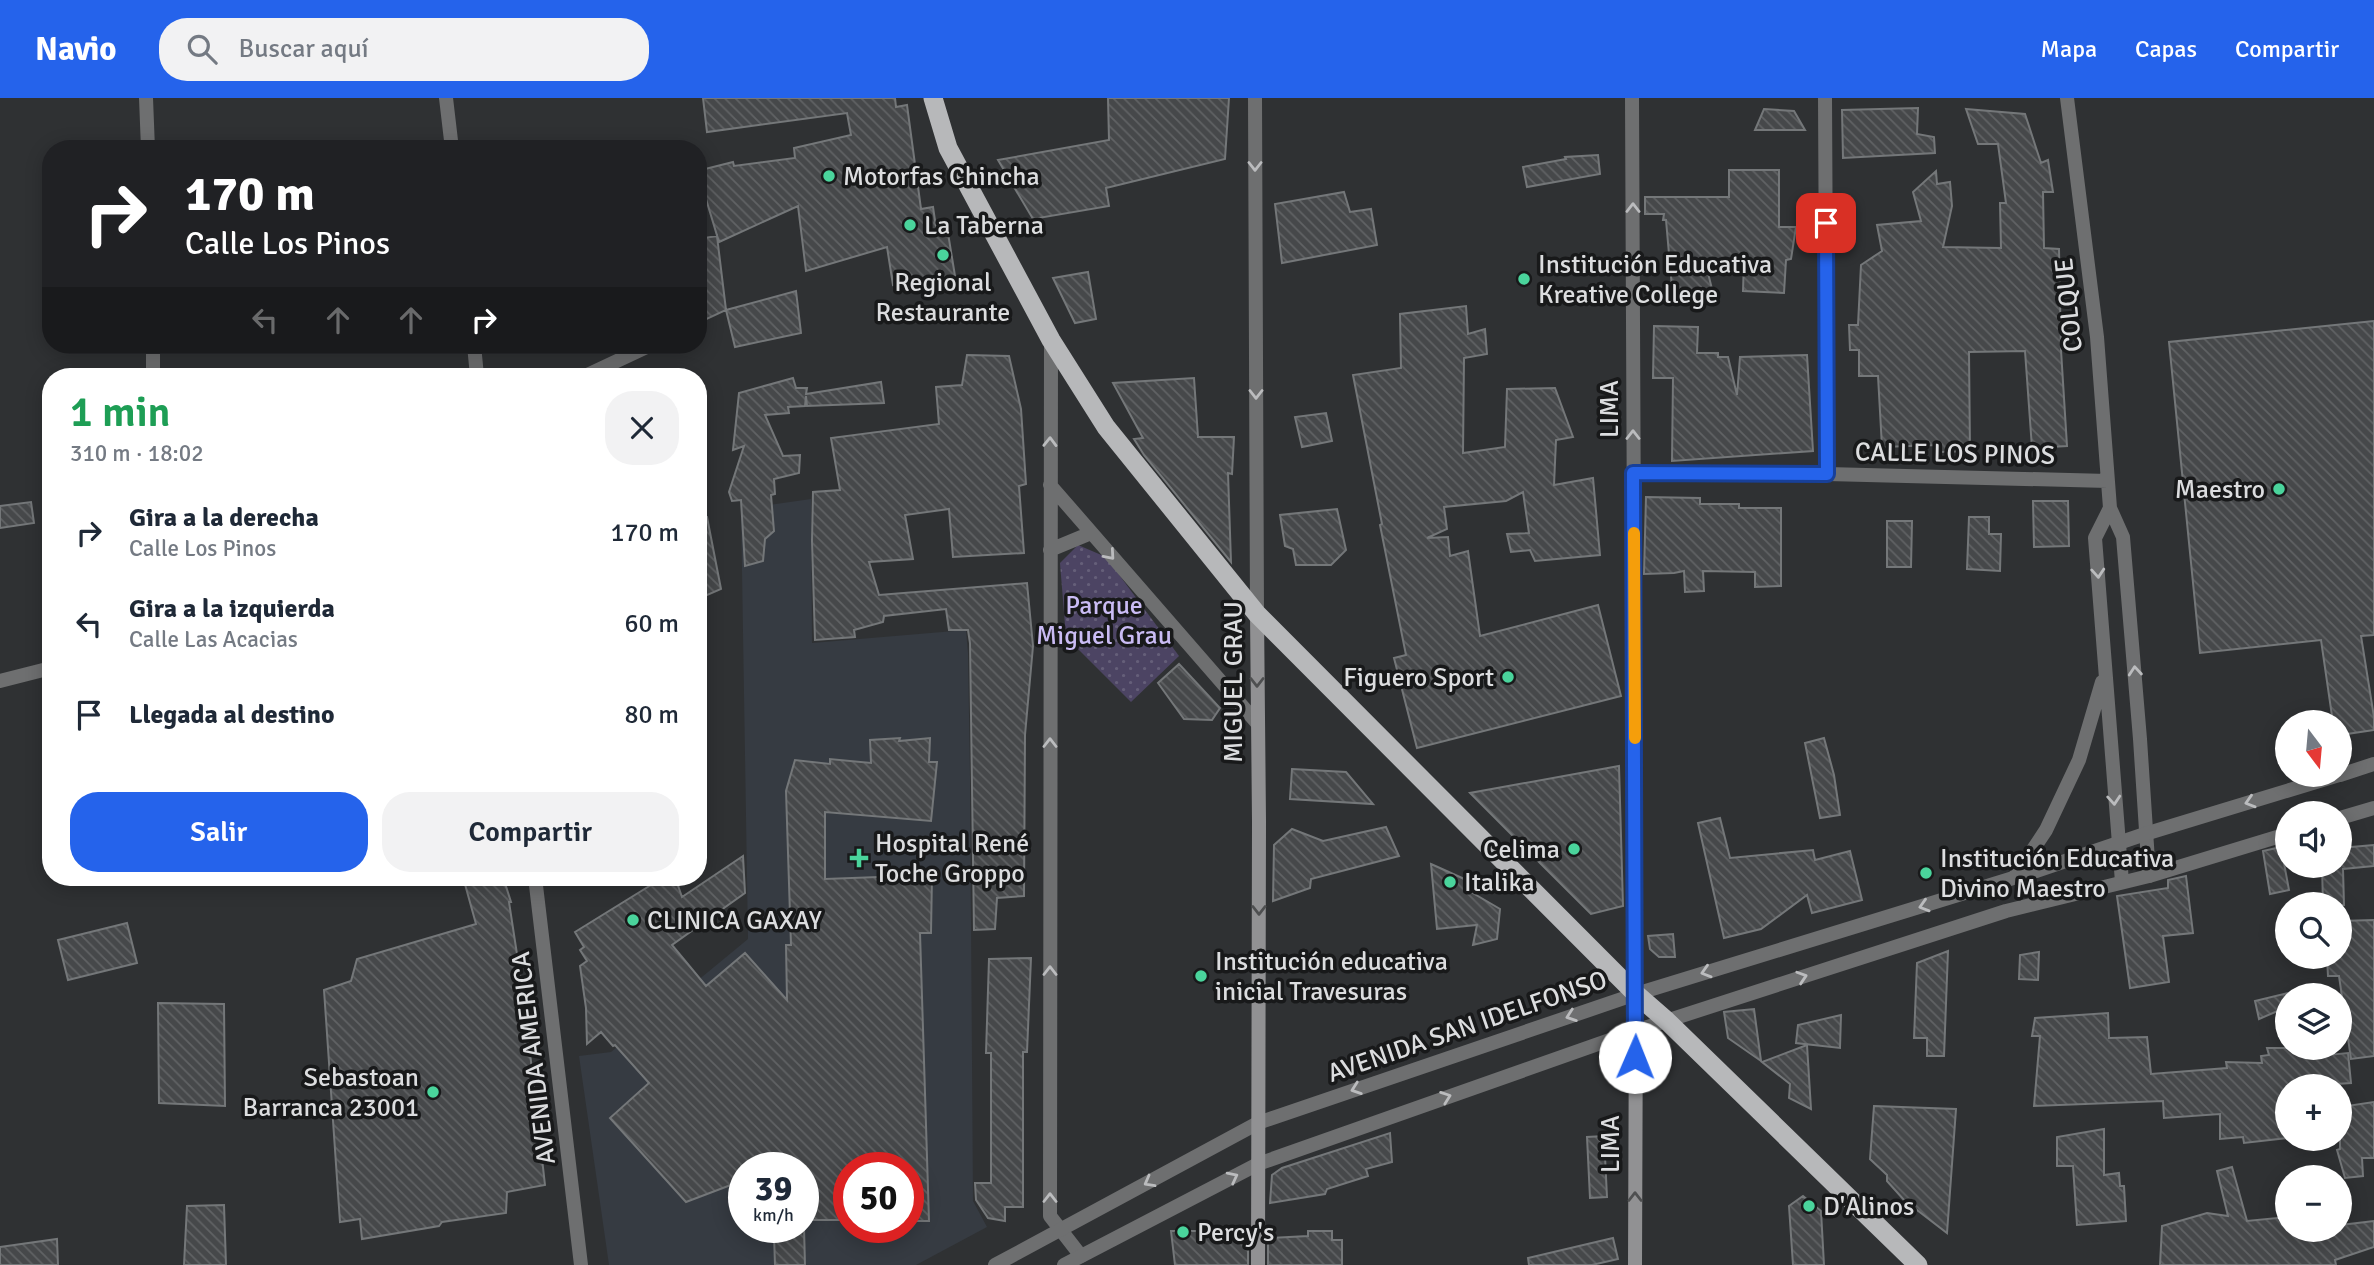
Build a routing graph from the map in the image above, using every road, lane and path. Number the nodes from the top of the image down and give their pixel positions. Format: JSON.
{"nodes":[{"id":1,"x":146,"y":98,"type":"edge"},
{"id":2,"x":446,"y":98,"type":"edge"},
{"id":3,"x":933,"y":98,"type":"edge"},
{"id":4,"x":1255,"y":98,"type":"edge"},
{"id":5,"x":1632,"y":98,"type":"edge"},
{"id":6,"x":1825,"y":98,"type":"edge"},
{"id":7,"x":2067,"y":98,"type":"edge"},
{"id":8,"x":148,"y":140,"type":"edge"},
{"id":9,"x":451,"y":140,"type":"edge"},
{"id":10,"x":1051,"y":340,"type":"junction"},
{"id":11,"x":632,"y":354,"type":"edge"},
{"id":12,"x":602,"y":368,"type":"edge"},
{"id":13,"x":1633,"y":473,"type":"junction"},
{"id":14,"x":1827,"y":474,"type":"junction"},
{"id":15,"x":2108,"y":481,"type":"junction"},
{"id":16,"x":1050,"y":485,"type":"junction"},
{"id":17,"x":2110,"y":508,"type":"junction"},
{"id":18,"x":1091,"y":533,"type":"junction"},
{"id":19,"x":1050,"y":550,"type":"junction"},
{"id":20,"x":1257,"y":614,"type":"junction"},
{"id":21,"x":42,"y":670,"type":"edge"},
{"id":22,"x":2105,"y":674,"type":"junction"},
{"id":23,"x":0,"y":681,"type":"edge"},
{"id":24,"x":1257,"y":723,"type":"junction"},
{"id":25,"x":2374,"y":764,"type":"edge"},
{"id":26,"x":2352,"y":771,"type":"edge"},
{"id":27,"x":2296,"y":788,"type":"edge"},
{"id":28,"x":2374,"y":807,"type":"edge"},
{"id":29,"x":2352,"y":814,"type":"edge"},
{"id":30,"x":2145,"y":834,"type":"junction"},
{"id":31,"x":2275,"y":838,"type":"edge"},
{"id":32,"x":2117,"y":844,"type":"junction"},
{"id":33,"x":2149,"y":876,"type":"junction"},
{"id":34,"x":2014,"y":878,"type":"junction"},
{"id":35,"x":2122,"y":883,"type":"junction"},
{"id":36,"x":536,"y":886,"type":"edge"},
{"id":37,"x":1636,"y":994,"type":"junction"},
{"id":38,"x":1667,"y":1021,"type":"junction"},
{"id":39,"x":1635,"y":1031,"type":"junction"},
{"id":40,"x":1258,"y":1123,"type":"junction"},
{"id":41,"x":1258,"y":1164,"type":"junction"},
{"id":42,"x":1062,"y":1230,"type":"junction"},
{"id":43,"x":579,"y":1234,"type":"junction"},
{"id":44,"x":1081,"y":1256,"type":"junction"},
{"id":45,"x":581,"y":1265,"type":"edge"},
{"id":46,"x":591,"y":1265,"type":"edge"},
{"id":47,"x":995,"y":1265,"type":"edge"},
{"id":48,"x":1064,"y":1265,"type":"edge"},
{"id":49,"x":1258,"y":1265,"type":"edge"},
{"id":50,"x":1635,"y":1265,"type":"edge"},
{"id":51,"x":1917,"y":1265,"type":"edge"}],
"edges":[{"from":1,"to":8,"type":"street"},
{"from":2,"to":9,"type":"street"},
{"from":3,"to":10,"type":"highway"},
{"from":4,"to":20,"type":"street","name":"MIGUEL GRAU","one_way":true},
{"from":13,"to":5,"type":"street","name":"LIMA","one_way":true},
{"from":6,"to":14,"type":"street"},
{"from":7,"to":15,"type":"street","name":"COLQUE"},
{"from":16,"to":10,"type":"street","one_way":true},
{"from":10,"to":20,"type":"highway"},
{"from":11,"to":12,"type":"street"},
{"from":13,"to":14,"type":"street","name":"CALLE LOS PINOS"},
{"from":13,"to":37,"type":"street","name":"LIMA"},
{"from":14,"to":15,"type":"street","name":"CALLE LOS PINOS"},
{"from":15,"to":17,"type":"street","name":"COLQUE"},
{"from":16,"to":18,"type":"street"},
{"from":16,"to":19,"type":"street"},
{"from":17,"to":22,"type":"street","name":"COLQUE","one_way":true},
{"from":30,"to":17,"type":"street","name":"COLQUE","one_way":true},
{"from":18,"to":19,"type":"street"},
{"from":18,"to":24,"type":"street","one_way":true},
{"from":42,"to":19,"type":"street","one_way":true},
{"from":20,"to":24,"type":"main road","name":"MIGUEL GRAU","one_way":true},
{"from":20,"to":37,"type":"highway"},
{"from":21,"to":23,"type":"street"},
{"from":22,"to":32,"type":"street","name":"COLQUE","one_way":true},
{"from":22,"to":34,"type":"street","name":"COLQUE"},
{"from":24,"to":40,"type":"main road","name":"MIGUEL GRAU","one_way":true},
{"from":25,"to":26,"type":"street","name":"AVENIDA SAN IDELFONSO"},
{"from":27,"to":30,"type":"street","name":"AVENIDA SAN IDELFONSO","one_way":true},
{"from":28,"to":29,"type":"street"},
{"from":30,"to":32,"type":"street","name":"AVENIDA SAN IDELFONSO"},
{"from":30,"to":33,"type":"street","name":"COLQUE"},
{"from":31,"to":33,"type":"street"},
{"from":32,"to":34,"type":"street","name":"AVENIDA SAN IDELFONSO"},
{"from":32,"to":35,"type":"street","name":"COLQUE"},
{"from":33,"to":35,"type":"street"},
{"from":34,"to":37,"type":"street","name":"AVENIDA SAN IDELFONSO","one_way":true},
{"from":38,"to":35,"type":"street","one_way":true},
{"from":36,"to":43,"type":"street","name":"AVENIDA AMERICA"},
{"from":37,"to":38,"type":"highway"},
{"from":37,"to":39,"type":"main road","name":"LIMA"},
{"from":37,"to":40,"type":"street","name":"AVENIDA SAN IDELFONSO","one_way":true},
{"from":38,"to":39,"type":"street"},
{"from":38,"to":51,"type":"highway"},
{"from":41,"to":39,"type":"street","one_way":true},
{"from":50,"to":39,"type":"main road","name":"LIMA","one_way":true},
{"from":40,"to":41,"type":"main road","name":"MIGUEL GRAU"},
{"from":40,"to":42,"type":"street","name":"AVENIDA SAN IDELFONSO","one_way":true},
{"from":44,"to":41,"type":"street","one_way":true},
{"from":41,"to":49,"type":"main road","name":"MIGUEL GRAU"},
{"from":42,"to":44,"type":"street"},
{"from":42,"to":47,"type":"street","name":"AVENIDA SAN IDELFONSO"},
{"from":43,"to":45,"type":"street"},
{"from":43,"to":46,"type":"street"},
{"from":44,"to":48,"type":"street"}]}
